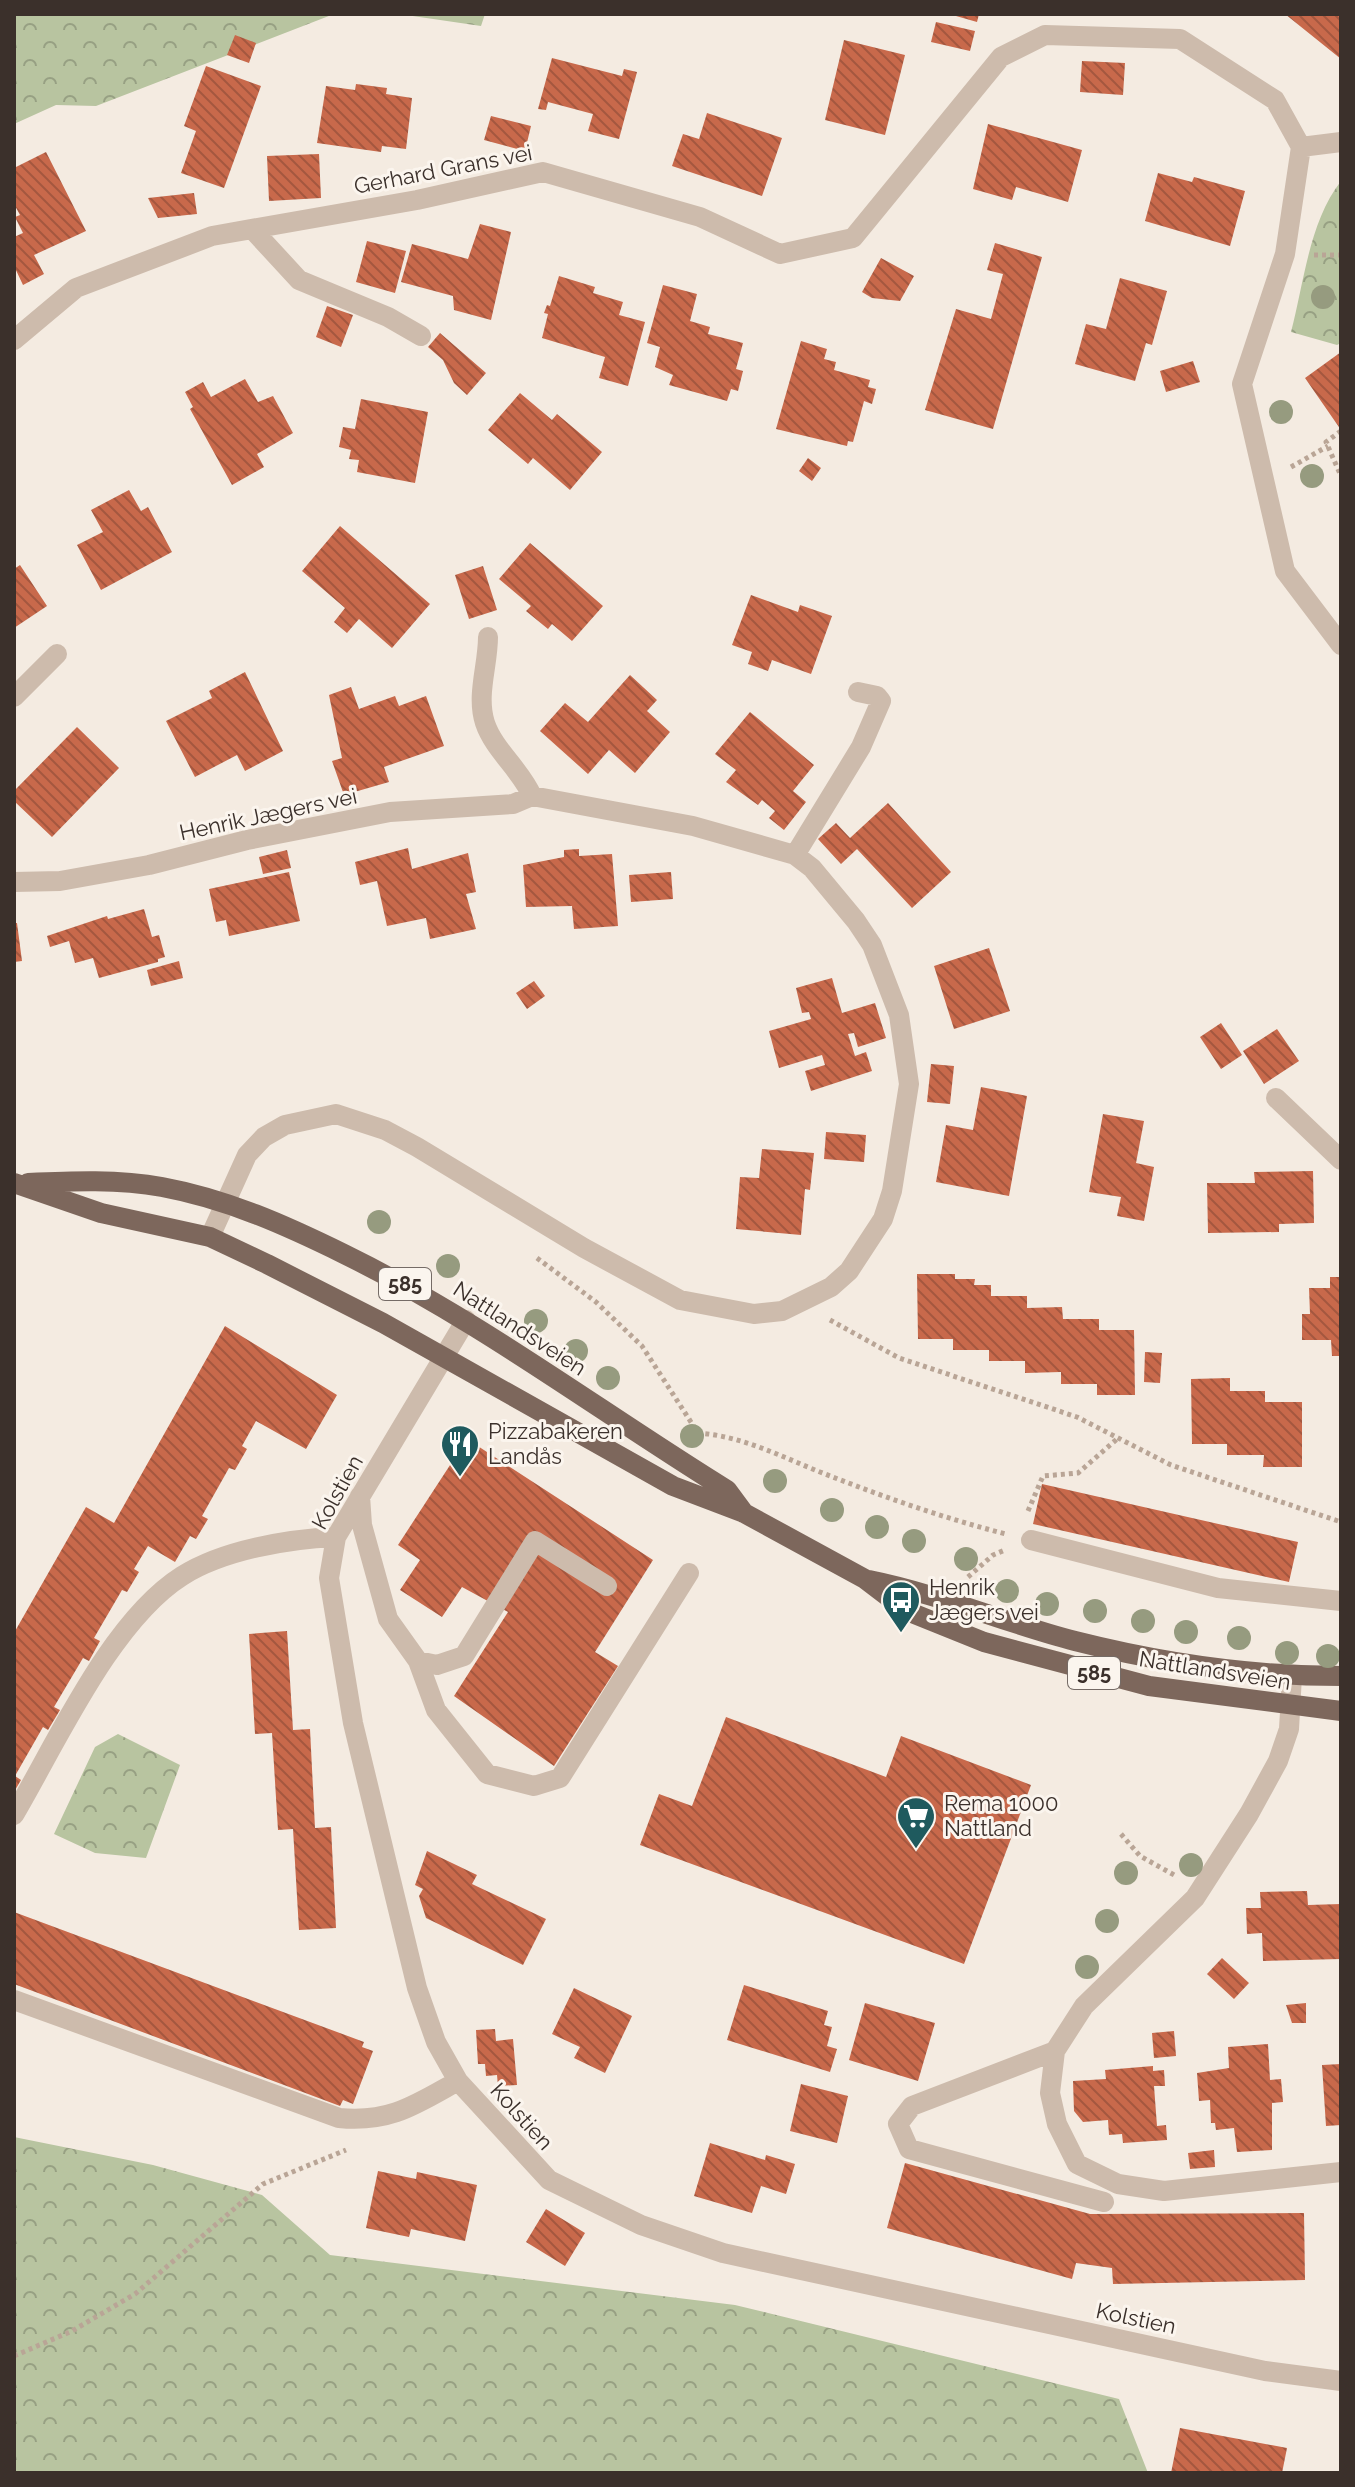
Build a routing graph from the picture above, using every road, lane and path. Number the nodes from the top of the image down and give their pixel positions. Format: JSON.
{"nodes":[{"id":1,"x":1041,"y":14,"type":"edge"},
{"id":2,"x":1045,"y":35,"type":"junction"},
{"id":3,"x":1341,"y":142,"type":"edge"},
{"id":4,"x":1301,"y":147,"type":"junction"},
{"id":5,"x":252,"y":229,"type":"junction"},
{"id":6,"x":421,"y":336,"type":"dead end"},
{"id":7,"x":14,"y":340,"type":"edge"},
{"id":8,"x":1341,"y":431,"type":"edge"},
{"id":9,"x":1328,"y":446,"type":"junction"},
{"id":10,"x":1289,"y":468,"type":"dead end"},
{"id":11,"x":1341,"y":476,"type":"edge"},
{"id":12,"x":488,"y":637,"type":"dead end"},
{"id":13,"x":1341,"y":645,"type":"edge"},
{"id":14,"x":57,"y":654,"type":"dead end"},
{"id":15,"x":858,"y":692,"type":"dead end"},
{"id":16,"x":14,"y":697,"type":"edge"},
{"id":17,"x":532,"y":796,"type":"junction"},
{"id":18,"x":795,"y":855,"type":"junction"},
{"id":19,"x":14,"y":882,"type":"edge"},
{"id":20,"x":1276,"y":1098,"type":"dead end"},
{"id":21,"x":1341,"y":1160,"type":"edge"},
{"id":22,"x":14,"y":1183,"type":"edge"},
{"id":23,"x":224,"y":1202,"type":"junction"},
{"id":24,"x":529,"y":1214,"type":"junction"},
{"id":25,"x":210,"y":1237,"type":"junction"},
{"id":26,"x":799,"y":1303,"type":"junction"},
{"id":27,"x":466,"y":1320,"type":"junction"},
{"id":28,"x":443,"y":1359,"type":"junction"},
{"id":29,"x":1117,"y":1439,"type":"junction"},
{"id":30,"x":360,"y":1496,"type":"junction"},
{"id":31,"x":744,"y":1513,"type":"junction"},
{"id":32,"x":1341,"y":1522,"type":"edge"},
{"id":33,"x":336,"y":1537,"type":"junction"},
{"id":34,"x":1031,"y":1540,"type":"junction"},
{"id":35,"x":689,"y":1573,"type":"dead end"},
{"id":36,"x":968,"y":1577,"type":"dead end"},
{"id":37,"x":865,"y":1579,"type":"junction"},
{"id":38,"x":607,"y":1586,"type":"dead end"},
{"id":39,"x":1341,"y":1601,"type":"edge"},
{"id":40,"x":418,"y":1661,"type":"junction"},
{"id":41,"x":1292,"y":1676,"type":"junction"},
{"id":42,"x":1341,"y":1676,"type":"edge"},
{"id":43,"x":1291,"y":1707,"type":"junction"},
{"id":44,"x":1341,"y":1711,"type":"edge"},
{"id":45,"x":14,"y":1815,"type":"edge"},
{"id":46,"x":1121,"y":1834,"type":"dead end"},
{"id":47,"x":1195,"y":1898,"type":"junction"},
{"id":48,"x":14,"y":2000,"type":"edge"},
{"id":49,"x":1055,"y":2051,"type":"junction"},
{"id":50,"x":458,"y":2081,"type":"junction"},
{"id":51,"x":366,"y":2121,"type":"junction"},
{"id":52,"x":1341,"y":2172,"type":"edge"},
{"id":53,"x":1104,"y":2202,"type":"dead end"},
{"id":54,"x":14,"y":2356,"type":"edge"},
{"id":55,"x":1341,"y":2381,"type":"edge"}],
"edges":[{"from":1,"to":2,"type":"street"},
{"from":2,"to":4,"type":"street","name":"Gerhard Grans vei"},
{"from":2,"to":5,"type":"street","name":"Gerhard Grans vei"},
{"from":3,"to":4,"type":"street"},
{"from":4,"to":13,"type":"street"},
{"from":5,"to":6,"type":"street"},
{"from":5,"to":7,"type":"street","name":"Gerhard Grans vei"},
{"from":8,"to":9,"type":"path"},
{"from":9,"to":10,"type":"path"},
{"from":9,"to":11,"type":"path"},
{"from":12,"to":17,"type":"street"},
{"from":14,"to":16,"type":"street"},
{"from":15,"to":18,"type":"street"},
{"from":17,"to":18,"type":"street","name":"Henrik Jægers vei"},
{"from":17,"to":19,"type":"street","name":"Henrik Jægers vei"},
{"from":18,"to":26,"type":"street","name":"Henrik Jægers vei"},
{"from":20,"to":21,"type":"street"},
{"from":22,"to":23,"type":"main road","name":"Nattlandsveien","number":"585"},
{"from":22,"to":25,"type":"main road","name":"Nattlandsveien","number":"585"},
{"from":23,"to":24,"type":"street","name":"Henrik Jægers vei"},
{"from":23,"to":25,"type":"street","name":"Henrik Jægers vei"},
{"from":23,"to":27,"type":"main road","name":"Nattlandsveien","number":"585"},
{"from":24,"to":26,"type":"street","name":"Henrik Jægers vei"},
{"from":24,"to":34,"type":"path"},
{"from":25,"to":28,"type":"main road","name":"Nattlandsveien","number":"585"},
{"from":26,"to":29,"type":"path"},
{"from":27,"to":28,"type":"street","name":"Kolstien"},
{"from":27,"to":31,"type":"main road","name":"Nattlandsveien","number":"585"},
{"from":28,"to":30,"type":"street","name":"Kolstien"},
{"from":28,"to":31,"type":"main road","name":"Nattlandsveien","number":"585"},
{"from":29,"to":32,"type":"path"},
{"from":29,"to":34,"type":"path"},
{"from":30,"to":33,"type":"street","name":"Kolstien"},
{"from":30,"to":40,"type":"street"},
{"from":31,"to":37,"type":"main road","name":"Nattlandsveien","number":"585"},
{"from":33,"to":45,"type":"street"},
{"from":33,"to":50,"type":"street","name":"Kolstien"},
{"from":34,"to":36,"type":"path"},
{"from":34,"to":39,"type":"street"},
{"from":35,"to":40,"type":"street"},
{"from":37,"to":41,"type":"main road","name":"Nattlandsveien","number":"585"},
{"from":37,"to":43,"type":"main road","name":"Nattlandsveien","number":"585"},
{"from":38,"to":40,"type":"street"},
{"from":41,"to":42,"type":"main road","name":"Nattlandsveien","number":"585"},
{"from":41,"to":43,"type":"street"},
{"from":43,"to":44,"type":"main road","name":"Nattlandsveien","number":"585"},
{"from":43,"to":47,"type":"street"},
{"from":46,"to":47,"type":"path"},
{"from":47,"to":49,"type":"street"},
{"from":48,"to":51,"type":"street"},
{"from":49,"to":52,"type":"street"},
{"from":49,"to":53,"type":"street"},
{"from":50,"to":51,"type":"street"},
{"from":50,"to":55,"type":"street","name":"Kolstien"},
{"from":51,"to":54,"type":"path"}]}
